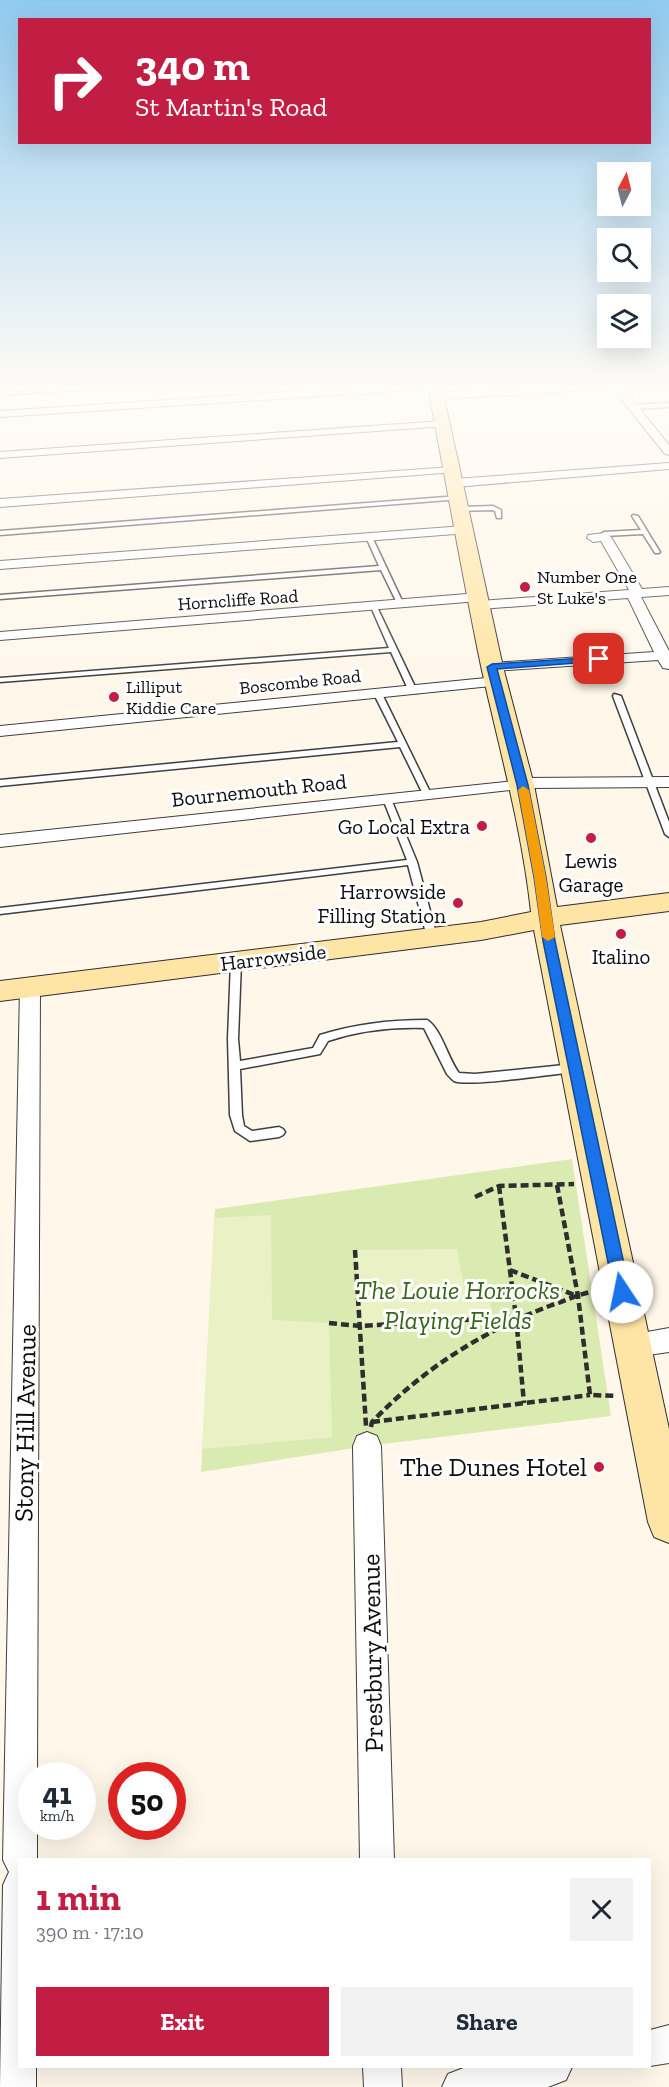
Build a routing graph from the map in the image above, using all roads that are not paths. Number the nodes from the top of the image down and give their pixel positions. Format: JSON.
{"nodes":[{"id":1,"x":455,"y":485,"type":"edge"},
{"id":2,"x":497,"y":485,"type":"edge"},
{"id":3,"x":456,"y":490,"type":"junction"},
{"id":4,"x":0,"y":503,"type":"edge"},
{"id":5,"x":635,"y":516,"type":"dead end"},
{"id":6,"x":499,"y":517,"type":"dead end"},
{"id":7,"x":464,"y":530,"type":"junction"},
{"id":8,"x":645,"y":532,"type":"junction"},
{"id":9,"x":0,"y":533,"type":"edge"},
{"id":10,"x":600,"y":533,"type":"joint"},
{"id":11,"x":369,"y":537,"type":"junction"},
{"id":12,"x":657,"y":552,"type":"dead end"},
{"id":13,"x":0,"y":565,"type":"edge"},
{"id":14,"x":383,"y":568,"type":"junction"},
{"id":15,"x":669,"y":591,"type":"edge"},
{"id":16,"x":635,"y":593,"type":"junction"},
{"id":17,"x":0,"y":597,"type":"edge"},
{"id":18,"x":479,"y":601,"type":"junction"},
{"id":19,"x":400,"y":605,"type":"junction"},
{"id":20,"x":374,"y":607,"type":"junction"},
{"id":21,"x":0,"y":636,"type":"edge"},
{"id":22,"x":393,"y":650,"type":"junction"},
{"id":23,"x":667,"y":659,"type":"edge"},
{"id":24,"x":494,"y":675,"type":"junction"},
{"id":25,"x":0,"y":680,"type":"edge"},
{"id":26,"x":413,"y":691,"type":"junction"},
{"id":27,"x":378,"y":694,"type":"junction"},
{"id":28,"x":617,"y":696,"type":"dead end"},
{"id":29,"x":0,"y":731,"type":"edge"},
{"id":30,"x":403,"y":744,"type":"junction"},
{"id":31,"x":650,"y":782,"type":"junction"},
{"id":32,"x":669,"y":782,"type":"edge"},
{"id":33,"x":0,"y":783,"type":"edge"},
{"id":34,"x":522,"y":784,"type":"junction"},
{"id":35,"x":428,"y":794,"type":"junction"},
{"id":36,"x":387,"y":799,"type":"junction"},
{"id":37,"x":669,"y":834,"type":"edge"},
{"id":38,"x":0,"y":841,"type":"edge"},
{"id":39,"x":412,"y":862,"type":"junction"},
{"id":40,"x":669,"y":902,"type":"edge"},
{"id":41,"x":0,"y":910,"type":"edge"},
{"id":42,"x":545,"y":918,"type":"junction"},
{"id":43,"x":432,"y":938,"type":"junction"},
{"id":44,"x":236,"y":962,"type":"junction"},
{"id":45,"x":30,"y":987,"type":"junction"},
{"id":46,"x":0,"y":991,"type":"edge"},
{"id":47,"x":235,"y":1066,"type":"junction"},
{"id":48,"x":574,"y":1068,"type":"junction"},
{"id":49,"x":279,"y":1132,"type":"dead end"},
{"id":50,"x":669,"y":1340,"type":"edge"},
{"id":51,"x":634,"y":1345,"type":"junction"},
{"id":52,"x":369,"y":1434,"type":"road end"},
{"id":53,"x":669,"y":1522,"type":"edge"},
{"id":54,"x":20,"y":1858,"type":"edge"},
{"id":55,"x":377,"y":1858,"type":"edge"},
{"id":56,"x":18,"y":2020,"type":"edge"},
{"id":57,"x":669,"y":2044,"type":"edge"},
{"id":58,"x":651,"y":2048,"type":"edge"},
{"id":59,"x":382,"y":2068,"type":"edge"},
{"id":60,"x":550,"y":2068,"type":"edge"},
{"id":61,"x":512,"y":2081,"type":"edge"},
{"id":62,"x":17,"y":2087,"type":"edge"},
{"id":63,"x":383,"y":2087,"type":"edge"},
{"id":64,"x":461,"y":2087,"type":"edge"}],
"edges":[{"from":1,"to":3,"type":"main road"},
{"from":2,"to":3,"type":"street"},
{"from":3,"to":4,"type":"street"},
{"from":3,"to":6,"type":"lane"},
{"from":3,"to":7,"type":"main road"},
{"from":3,"to":9,"type":"lane"},
{"from":5,"to":8,"type":"lane"},
{"from":7,"to":11,"type":"street"},
{"from":7,"to":18,"type":"main road"},
{"from":8,"to":10,"type":"lane"},
{"from":8,"to":12,"type":"lane"},
{"from":10,"to":16,"type":"street"},
{"from":11,"to":13,"type":"street"},
{"from":11,"to":14,"type":"lane"},
{"from":14,"to":17,"type":"lane"},
{"from":14,"to":19,"type":"lane"},
{"from":15,"to":16,"type":"street","name":"Horncliffe Road"},
{"from":16,"to":18,"type":"street","name":"Horncliffe Road"},
{"from":16,"to":23,"type":"street"},
{"from":18,"to":19,"type":"street","name":"Horncliffe Road"},
{"from":18,"to":24,"type":"main road"},
{"from":19,"to":20,"type":"street","name":"Horncliffe Road"},
{"from":20,"to":21,"type":"street","name":"Horncliffe Road"},
{"from":20,"to":22,"type":"lane"},
{"from":22,"to":25,"type":"lane"},
{"from":22,"to":26,"type":"lane"},
{"from":23,"to":24,"type":"street","name":"Boscombe Road"},
{"from":24,"to":26,"type":"street","name":"Boscombe Road"},
{"from":24,"to":34,"type":"main road"},
{"from":26,"to":27,"type":"street","name":"Boscombe Road"},
{"from":27,"to":29,"type":"street","name":"Boscombe Road"},
{"from":27,"to":30,"type":"lane"},
{"from":28,"to":31,"type":"lane"},
{"from":30,"to":33,"type":"lane"},
{"from":30,"to":35,"type":"lane"},
{"from":31,"to":32,"type":"street","name":"Bournemouth Road"},
{"from":31,"to":34,"type":"street","name":"Bournemouth Road"},
{"from":31,"to":37,"type":"lane"},
{"from":34,"to":35,"type":"street","name":"Bournemouth Road"},
{"from":34,"to":42,"type":"main road"},
{"from":35,"to":36,"type":"street","name":"Bournemouth Road"},
{"from":36,"to":38,"type":"street","name":"Bournemouth Road"},
{"from":36,"to":39,"type":"lane"},
{"from":39,"to":41,"type":"lane"},
{"from":39,"to":43,"type":"lane"},
{"from":40,"to":42,"type":"main road","name":"Harrowside"},
{"from":42,"to":43,"type":"main road","name":"Harrowside"},
{"from":42,"to":48,"type":"main road"},
{"from":43,"to":44,"type":"main road","name":"Harrowside"},
{"from":44,"to":45,"type":"main road","name":"Harrowside"},
{"from":44,"to":47,"type":"lane"},
{"from":45,"to":46,"type":"main road","name":"Harrowside"},
{"from":45,"to":54,"type":"street","name":"Stony Hill Avenue"},
{"from":47,"to":48,"type":"lane"},
{"from":47,"to":49,"type":"lane"},
{"from":48,"to":51,"type":"main road"},
{"from":50,"to":51,"type":"street"},
{"from":51,"to":53,"type":"main road"},
{"from":52,"to":55,"type":"street","name":"Prestbury Avenue"},
{"from":56,"to":62,"type":"street"},
{"from":57,"to":58,"type":"street"},
{"from":59,"to":63,"type":"street"},
{"from":60,"to":61,"type":"street"},
{"from":61,"to":64,"type":"street"}]}
